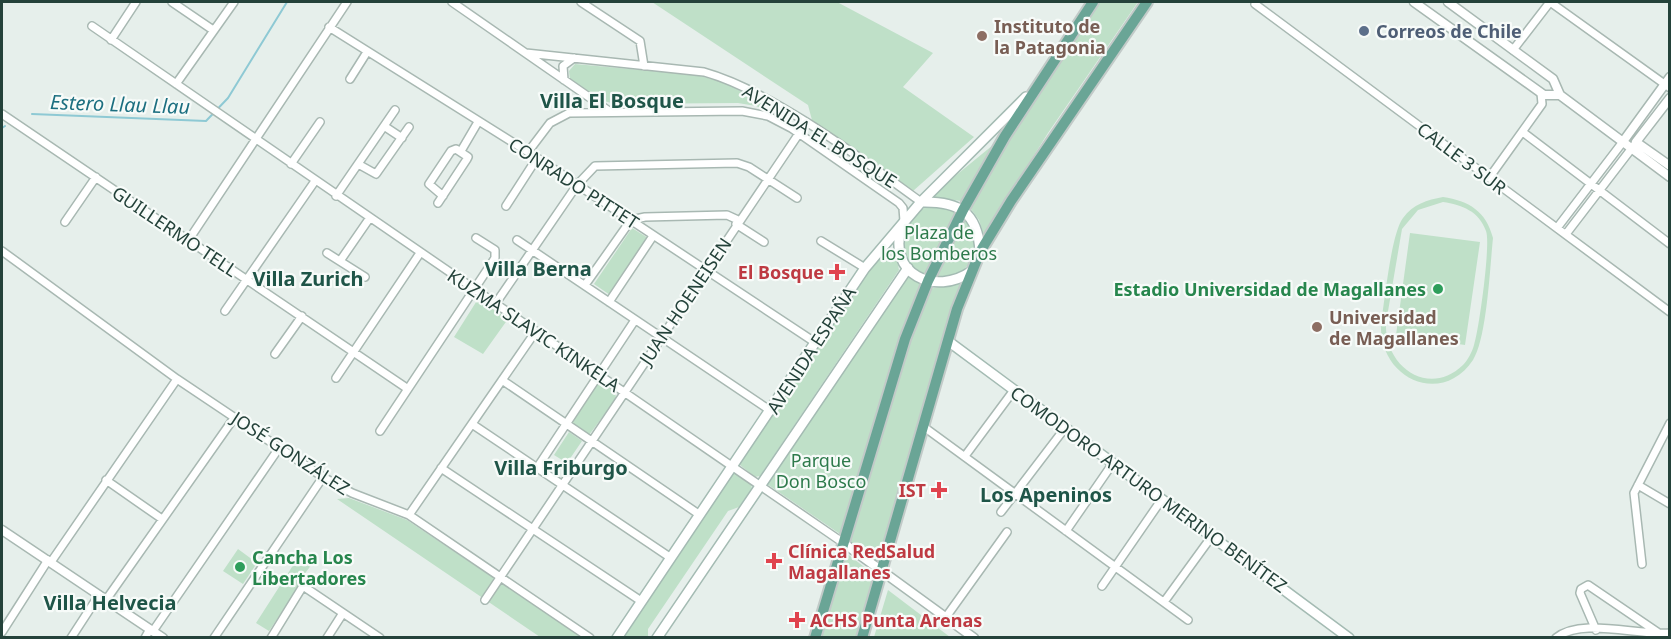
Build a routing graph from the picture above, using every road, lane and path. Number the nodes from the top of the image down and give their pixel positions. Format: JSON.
{"nodes":[{"id":1,"x":136,"y":2,"type":"edge"},
{"id":2,"x":172,"y":2,"type":"edge"},
{"id":3,"x":234,"y":2,"type":"edge"},
{"id":4,"x":347,"y":2,"type":"edge"},
{"id":5,"x":452,"y":2,"type":"edge"},
{"id":6,"x":581,"y":2,"type":"edge"},
{"id":7,"x":1093,"y":2,"type":"edge"},
{"id":8,"x":1147,"y":2,"type":"edge"},
{"id":9,"x":1414,"y":2,"type":"edge"},
{"id":10,"x":1448,"y":2,"type":"edge"},
{"id":11,"x":1550,"y":2,"type":"edge"},
{"id":12,"x":1255,"y":4,"type":"dead end"},
{"id":13,"x":92,"y":26,"type":"dead end"},
{"id":14,"x":330,"y":27,"type":"junction"},
{"id":15,"x":213,"y":30,"type":"junction"},
{"id":16,"x":111,"y":40,"type":"junction"},
{"id":17,"x":1513,"y":50,"type":"junction"},
{"id":18,"x":367,"y":52,"type":"junction"},
{"id":19,"x":526,"y":53,"type":"junction"},
{"id":20,"x":574,"y":58,"type":"junction"},
{"id":21,"x":644,"y":66,"type":"junction"},
{"id":22,"x":350,"y":79,"type":"dead end"},
{"id":23,"x":564,"y":80,"type":"junction"},
{"id":24,"x":1668,"y":83,"type":"edge"},
{"id":25,"x":176,"y":84,"type":"junction"},
{"id":26,"x":1036,"y":87,"type":"junction"},
{"id":27,"x":1541,"y":93,"type":"junction"},
{"id":28,"x":1560,"y":95,"type":"junction"},
{"id":29,"x":1670,"y":98,"type":"edge"},
{"id":30,"x":395,"y":110,"type":"dead end"},
{"id":31,"x":609,"y":111,"type":"junction"},
{"id":32,"x":2,"y":114,"type":"edge"},
{"id":33,"x":320,"y":122,"type":"dead end"},
{"id":34,"x":478,"y":122,"type":"junction"},
{"id":35,"x":806,"y":123,"type":"junction"},
{"id":36,"x":384,"y":126,"type":"junction"},
{"id":37,"x":410,"y":127,"type":"dead end"},
{"id":38,"x":1524,"y":133,"type":"junction"},
{"id":39,"x":798,"y":134,"type":"junction"},
{"id":40,"x":402,"y":138,"type":"junction"},
{"id":41,"x":1625,"y":139,"type":"junction"},
{"id":42,"x":256,"y":140,"type":"junction"},
{"id":43,"x":1633,"y":146,"type":"junction"},
{"id":44,"x":460,"y":151,"type":"junction"},
{"id":45,"x":528,"y":152,"type":"junction"},
{"id":46,"x":537,"y":158,"type":"junction"},
{"id":47,"x":291,"y":164,"type":"junction"},
{"id":48,"x":358,"y":164,"type":"junction"},
{"id":49,"x":1670,"y":166,"type":"edge"},
{"id":50,"x":96,"y":177,"type":"junction"},
{"id":51,"x":1670,"y":177,"type":"edge"},
{"id":52,"x":767,"y":178,"type":"junction"},
{"id":53,"x":1489,"y":178,"type":"junction"},
{"id":54,"x":315,"y":181,"type":"junction"},
{"id":55,"x":577,"y":184,"type":"junction"},
{"id":56,"x":1591,"y":184,"type":"junction"},
{"id":57,"x":1600,"y":191,"type":"junction"},
{"id":58,"x":336,"y":196,"type":"junction"},
{"id":59,"x":443,"y":196,"type":"junction"},
{"id":60,"x":797,"y":198,"type":"dead end"},
{"id":61,"x":921,"y":201,"type":"junction"},
{"id":62,"x":438,"y":203,"type":"dead end"},
{"id":63,"x":506,"y":206,"type":"dead end"},
{"id":64,"x":963,"y":210,"type":"junction"},
{"id":65,"x":369,"y":219,"type":"junction"},
{"id":66,"x":631,"y":220,"type":"junction"},
{"id":67,"x":65,"y":222,"type":"dead end"},
{"id":68,"x":737,"y":222,"type":"junction"},
{"id":69,"x":904,"y":222,"type":"junction"},
{"id":70,"x":1557,"y":228,"type":"junction"},
{"id":71,"x":1566,"y":234,"type":"junction"},
{"id":72,"x":653,"y":236,"type":"junction"},
{"id":73,"x":476,"y":238,"type":"dead end"},
{"id":74,"x":517,"y":240,"type":"dead end"},
{"id":75,"x":188,"y":241,"type":"junction"},
{"id":76,"x":821,"y":241,"type":"dead end"},
{"id":77,"x":764,"y":242,"type":"dead end"},
{"id":78,"x":1670,"y":244,"type":"edge"},
{"id":79,"x":532,"y":250,"type":"junction"},
{"id":80,"x":2,"y":251,"type":"edge"},
{"id":81,"x":980,"y":252,"type":"junction"},
{"id":82,"x":327,"y":253,"type":"dead end"},
{"id":83,"x":420,"y":253,"type":"junction"},
{"id":84,"x":340,"y":261,"type":"junction"},
{"id":85,"x":865,"y":268,"type":"junction"},
{"id":86,"x":908,"y":268,"type":"junction"},
{"id":87,"x":705,"y":270,"type":"junction"},
{"id":88,"x":972,"y":271,"type":"junction"},
{"id":89,"x":365,"y":277,"type":"dead end"},
{"id":90,"x":248,"y":280,"type":"junction"},
{"id":91,"x":927,"y":281,"type":"junction"},
{"id":92,"x":585,"y":285,"type":"junction"},
{"id":93,"x":476,"y":290,"type":"junction"},
{"id":94,"x":609,"y":302,"type":"junction"},
{"id":95,"x":496,"y":303,"type":"junction"},
{"id":96,"x":225,"y":311,"type":"dead end"},
{"id":97,"x":1670,"y":312,"type":"edge"},
{"id":98,"x":302,"y":316,"type":"junction"},
{"id":99,"x":635,"y":320,"type":"junction"},
{"id":100,"x":536,"y":331,"type":"junction"},
{"id":101,"x":661,"y":337,"type":"junction"},
{"id":102,"x":948,"y":341,"type":"junction"},
{"id":103,"x":816,"y":343,"type":"junction"},
{"id":104,"x":354,"y":352,"type":"junction"},
{"id":105,"x":275,"y":354,"type":"dead end"},
{"id":106,"x":599,"y":374,"type":"junction"},
{"id":107,"x":336,"y":378,"type":"dead end"},
{"id":108,"x":177,"y":379,"type":"junction"},
{"id":109,"x":502,"y":380,"type":"junction"},
{"id":110,"x":408,"y":389,"type":"junction"},
{"id":111,"x":1014,"y":390,"type":"junction"},
{"id":112,"x":625,"y":392,"type":"junction"},
{"id":113,"x":771,"y":411,"type":"junction"},
{"id":114,"x":234,"y":418,"type":"junction"},
{"id":115,"x":472,"y":424,"type":"junction"},
{"id":116,"x":566,"y":424,"type":"junction"},
{"id":117,"x":1669,"y":424,"type":"edge"},
{"id":118,"x":924,"y":427,"type":"junction"},
{"id":119,"x":1065,"y":428,"type":"junction"},
{"id":120,"x":380,"y":431,"type":"dead end"},
{"id":121,"x":591,"y":441,"type":"junction"},
{"id":122,"x":279,"y":448,"type":"junction"},
{"id":123,"x":965,"y":456,"type":"junction"},
{"id":124,"x":1113,"y":463,"type":"junction"},
{"id":125,"x":733,"y":465,"type":"junction"},
{"id":126,"x":441,"y":468,"type":"junction"},
{"id":127,"x":537,"y":468,"type":"junction"},
{"id":128,"x":322,"y":477,"type":"junction"},
{"id":129,"x":106,"y":480,"type":"junction"},
{"id":130,"x":561,"y":484,"type":"junction"},
{"id":131,"x":761,"y":485,"type":"junction"},
{"id":132,"x":1638,"y":485,"type":"junction"},
{"id":133,"x":1015,"y":493,"type":"junction"},
{"id":134,"x":1162,"y":499,"type":"junction"},
{"id":135,"x":1670,"y":504,"type":"edge"},
{"id":136,"x":1001,"y":512,"type":"dead end"},
{"id":137,"x":409,"y":515,"type":"junction"},
{"id":138,"x":700,"y":515,"type":"junction"},
{"id":139,"x":162,"y":519,"type":"junction"},
{"id":140,"x":532,"y":529,"type":"junction"},
{"id":141,"x":2,"y":530,"type":"edge"},
{"id":142,"x":1066,"y":531,"type":"junction"},
{"id":143,"x":1007,"y":532,"type":"dead end"},
{"id":144,"x":1212,"y":536,"type":"junction"},
{"id":145,"x":842,"y":543,"type":"junction"},
{"id":146,"x":671,"y":558,"type":"junction"},
{"id":147,"x":49,"y":561,"type":"junction"},
{"id":148,"x":1642,"y":564,"type":"dead end"},
{"id":149,"x":1116,"y":567,"type":"junction"},
{"id":150,"x":882,"y":570,"type":"junction"},
{"id":151,"x":501,"y":576,"type":"junction"},
{"id":152,"x":1102,"y":586,"type":"dead end"},
{"id":153,"x":103,"y":597,"type":"junction"},
{"id":154,"x":485,"y":600,"type":"dead end"},
{"id":155,"x":641,"y":602,"type":"junction"},
{"id":156,"x":1164,"y":602,"type":"junction"},
{"id":157,"x":343,"y":613,"type":"junction"},
{"id":158,"x":946,"y":617,"type":"junction"},
{"id":159,"x":1188,"y":620,"type":"dead end"},
{"id":160,"x":151,"y":630,"type":"junction"},
{"id":161,"x":1596,"y":630,"type":"junction"},
{"id":162,"x":2,"y":632,"type":"edge"},
{"id":163,"x":1670,"y":633,"type":"edge"},
{"id":164,"x":1660,"y":634,"type":"junction"},
{"id":165,"x":1638,"y":635,"type":"edge"},
{"id":166,"x":1650,"y":635,"type":"edge"},
{"id":167,"x":376,"y":636,"type":"edge"},
{"id":168,"x":71,"y":638,"type":"edge"},
{"id":169,"x":145,"y":638,"type":"edge"},
{"id":170,"x":163,"y":638,"type":"edge"},
{"id":171,"x":214,"y":638,"type":"edge"},
{"id":172,"x":271,"y":638,"type":"edge"},
{"id":173,"x":327,"y":638,"type":"edge"},
{"id":174,"x":590,"y":638,"type":"edge"},
{"id":175,"x":617,"y":638,"type":"edge"},
{"id":176,"x":657,"y":638,"type":"edge"},
{"id":177,"x":815,"y":638,"type":"edge"},
{"id":178,"x":862,"y":638,"type":"edge"},
{"id":179,"x":974,"y":638,"type":"edge"},
{"id":180,"x":1349,"y":638,"type":"edge"},
{"id":181,"x":1556,"y":638,"type":"edge"}],
"edges":[{"from":1,"to":16,"type":"street"},
{"from":2,"to":15,"type":"street"},
{"from":3,"to":15,"type":"street"},
{"from":4,"to":14,"type":"street"},
{"from":5,"to":19,"type":"street","name":"AVENIDA EL BOSQUE"},
{"from":6,"to":21,"type":"street"},
{"from":7,"to":26,"type":"main road"},
{"from":8,"to":81,"type":"main road"},
{"from":9,"to":27,"type":"street"},
{"from":10,"to":17,"type":"street"},
{"from":11,"to":17,"type":"street"},
{"from":11,"to":24,"type":"street"},
{"from":12,"to":53,"type":"street","name":"CALLE 3 SUR"},
{"from":13,"to":16,"type":"street","name":"KUZMA SLAVIC KINKELA"},
{"from":14,"to":18,"type":"street","name":"CONRADO PITTET"},
{"from":14,"to":42,"type":"street"},
{"from":15,"to":25,"type":"street"},
{"from":16,"to":25,"type":"street","name":"KUZMA SLAVIC KINKELA"},
{"from":17,"to":28,"type":"street"},
{"from":18,"to":22,"type":"street"},
{"from":18,"to":34,"type":"street","name":"CONRADO PITTET"},
{"from":19,"to":20,"type":"street","name":"AVENIDA EL BOSQUE"},
{"from":19,"to":23,"type":"street","name":"AVENIDA EL BOSQUE"},
{"from":20,"to":21,"type":"street","name":"AVENIDA EL BOSQUE"},
{"from":20,"to":23,"type":"street"},
{"from":21,"to":35,"type":"street","name":"AVENIDA EL BOSQUE"},
{"from":23,"to":31,"type":"street","name":"AVENIDA EL BOSQUE"},
{"from":24,"to":41,"type":"street"},
{"from":25,"to":42,"type":"street","name":"KUZMA SLAVIC KINKELA"},
{"from":26,"to":61,"type":"main road","name":"AVENIDA ESPAÑA"},
{"from":26,"to":64,"type":"main road"},
{"from":27,"to":28,"type":"street"},
{"from":27,"to":38,"type":"street"},
{"from":28,"to":41,"type":"street"},
{"from":29,"to":43,"type":"street"},
{"from":30,"to":36,"type":"street"},
{"from":31,"to":39,"type":"street","name":"AVENIDA EL BOSQUE"},
{"from":31,"to":45,"type":"street"},
{"from":32,"to":50,"type":"street","name":"GUILLERMO TELL"},
{"from":33,"to":47,"type":"street"},
{"from":34,"to":44,"type":"street"},
{"from":34,"to":45,"type":"street","name":"CONRADO PITTET"},
{"from":35,"to":39,"type":"street","name":"JUAN HOENEISEN"},
{"from":35,"to":61,"type":"street","name":"AVENIDA EL BOSQUE"},
{"from":36,"to":40,"type":"street"},
{"from":36,"to":48,"type":"street"},
{"from":37,"to":40,"type":"street"},
{"from":38,"to":53,"type":"street"},
{"from":38,"to":56,"type":"street"},
{"from":39,"to":52,"type":"street","name":"JUAN HOENEISEN"},
{"from":39,"to":69,"type":"street","name":"AVENIDA EL BOSQUE"},
{"from":40,"to":48,"type":"street"},
{"from":41,"to":43,"type":"street"},
{"from":41,"to":56,"type":"street"},
{"from":42,"to":47,"type":"street","name":"KUZMA SLAVIC KINKELA"},
{"from":42,"to":75,"type":"street"},
{"from":43,"to":49,"type":"street"},
{"from":43,"to":51,"type":"street"},
{"from":43,"to":57,"type":"street"},
{"from":44,"to":59,"type":"street"},
{"from":44,"to":59,"type":"street"},
{"from":45,"to":46,"type":"street","name":"CONRADO PITTET"},
{"from":46,"to":55,"type":"street","name":"CONRADO PITTET"},
{"from":46,"to":63,"type":"street"},
{"from":47,"to":54,"type":"street","name":"KUZMA SLAVIC KINKELA"},
{"from":48,"to":58,"type":"street"},
{"from":50,"to":67,"type":"street"},
{"from":50,"to":75,"type":"street","name":"GUILLERMO TELL"},
{"from":52,"to":55,"type":"street"},
{"from":52,"to":60,"type":"street"},
{"from":52,"to":68,"type":"street","name":"JUAN HOENEISEN"},
{"from":53,"to":70,"type":"street","name":"CALLE 3 SUR"},
{"from":54,"to":58,"type":"street","name":"KUZMA SLAVIC KINKELA"},
{"from":54,"to":90,"type":"street"},
{"from":55,"to":66,"type":"street","name":"CONRADO PITTET"},
{"from":55,"to":79,"type":"street"},
{"from":56,"to":57,"type":"street"},
{"from":56,"to":70,"type":"street"},
{"from":57,"to":71,"type":"street"},
{"from":57,"to":78,"type":"street"},
{"from":58,"to":65,"type":"street","name":"KUZMA SLAVIC KINKELA"},
{"from":59,"to":62,"type":"street"},
{"from":61,"to":64,"type":"main road"},
{"from":61,"to":69,"type":"main road","name":"AVENIDA ESPAÑA"},
{"from":64,"to":81,"type":"main road"},
{"from":64,"to":91,"type":"main road"},
{"from":65,"to":83,"type":"street","name":"KUZMA SLAVIC KINKELA"},
{"from":65,"to":84,"type":"street"},
{"from":66,"to":68,"type":"street"},
{"from":66,"to":72,"type":"street","name":"CONRADO PITTET"},
{"from":66,"to":92,"type":"street"},
{"from":68,"to":77,"type":"street"},
{"from":68,"to":87,"type":"street","name":"JUAN HOENEISEN"},
{"from":69,"to":85,"type":"main road","name":"AVENIDA ESPAÑA"},
{"from":69,"to":86,"type":"main road"},
{"from":70,"to":71,"type":"street","name":"CALLE 3 SUR"},
{"from":71,"to":97,"type":"street","name":"CALLE 3 SUR"},
{"from":72,"to":87,"type":"street","name":"CONRADO PITTET"},
{"from":72,"to":94,"type":"street"},
{"from":73,"to":93,"type":"street"},
{"from":74,"to":79,"type":"street"},
{"from":75,"to":90,"type":"street","name":"GUILLERMO TELL"},
{"from":76,"to":85,"type":"street"},
{"from":79,"to":92,"type":"street"},
{"from":79,"to":95,"type":"street"},
{"from":80,"to":108,"type":"street","name":"JOSÉ GONZÁLEZ"},
{"from":81,"to":88,"type":"main road"},
{"from":82,"to":84,"type":"street"},
{"from":83,"to":93,"type":"street","name":"KUZMA SLAVIC KINKELA"},
{"from":83,"to":104,"type":"street"},
{"from":84,"to":89,"type":"street"},
{"from":85,"to":103,"type":"main road","name":"AVENIDA ESPAÑA"},
{"from":86,"to":91,"type":"main road"},
{"from":86,"to":131,"type":"main road","name":"AVENIDA ESPAÑA"},
{"from":87,"to":101,"type":"street","name":"JUAN HOENEISEN"},
{"from":87,"to":103,"type":"street","name":"CONRADO PITTET"},
{"from":88,"to":91,"type":"main road"},
{"from":88,"to":102,"type":"main road"},
{"from":90,"to":96,"type":"street"},
{"from":90,"to":98,"type":"street","name":"GUILLERMO TELL"},
{"from":91,"to":145,"type":"main road"},
{"from":92,"to":94,"type":"street"},
{"from":93,"to":95,"type":"street","name":"KUZMA SLAVIC KINKELA"},
{"from":93,"to":110,"type":"street"},
{"from":94,"to":99,"type":"street"},
{"from":95,"to":100,"type":"street","name":"KUZMA SLAVIC KINKELA"},
{"from":98,"to":104,"type":"street","name":"GUILLERMO TELL"},
{"from":98,"to":105,"type":"street"},
{"from":99,"to":101,"type":"street"},
{"from":99,"to":106,"type":"street"},
{"from":100,"to":106,"type":"street","name":"KUZMA SLAVIC KINKELA"},
{"from":100,"to":109,"type":"street"},
{"from":101,"to":112,"type":"street","name":"JUAN HOENEISEN"},
{"from":101,"to":113,"type":"street"},
{"from":102,"to":111,"type":"main road","name":"COMODORO ARTURO MERINO BENÍTEZ"},
{"from":102,"to":118,"type":"main road"},
{"from":103,"to":113,"type":"main road","name":"AVENIDA ESPAÑA"},
{"from":104,"to":107,"type":"street"},
{"from":104,"to":110,"type":"street","name":"GUILLERMO TELL"},
{"from":106,"to":112,"type":"street","name":"KUZMA SLAVIC KINKELA"},
{"from":106,"to":116,"type":"street"},
{"from":108,"to":114,"type":"street","name":"JOSÉ GONZÁLEZ"},
{"from":108,"to":129,"type":"street"},
{"from":109,"to":115,"type":"street"},
{"from":109,"to":116,"type":"street"},
{"from":110,"to":120,"type":"street"},
{"from":111,"to":119,"type":"main road","name":"COMODORO ARTURO MERINO BENÍTEZ"},
{"from":111,"to":123,"type":"street"},
{"from":112,"to":121,"type":"street","name":"JUAN HOENEISEN"},
{"from":112,"to":125,"type":"street","name":"KUZMA SLAVIC KINKELA"},
{"from":113,"to":125,"type":"main road","name":"AVENIDA ESPAÑA"},
{"from":114,"to":122,"type":"street","name":"JOSÉ GONZÁLEZ"},
{"from":114,"to":139,"type":"street"},
{"from":115,"to":126,"type":"street"},
{"from":115,"to":127,"type":"street"},
{"from":116,"to":121,"type":"street"},
{"from":116,"to":127,"type":"street"},
{"from":117,"to":132,"type":"street"},
{"from":118,"to":123,"type":"street"},
{"from":118,"to":150,"type":"main road"},
{"from":119,"to":124,"type":"main road","name":"COMODORO ARTURO MERINO BENÍTEZ"},
{"from":119,"to":133,"type":"street"},
{"from":121,"to":130,"type":"street","name":"JUAN HOENEISEN"},
{"from":121,"to":138,"type":"street"},
{"from":122,"to":128,"type":"street","name":"JOSÉ GONZÁLEZ"},
{"from":122,"to":160,"type":"street"},
{"from":123,"to":133,"type":"street"},
{"from":124,"to":134,"type":"main road","name":"COMODORO ARTURO MERINO BENÍTEZ"},
{"from":124,"to":142,"type":"street"},
{"from":125,"to":131,"type":"street","name":"KUZMA SLAVIC KINKELA"},
{"from":125,"to":138,"type":"main road","name":"AVENIDA ESPAÑA"},
{"from":126,"to":137,"type":"street"},
{"from":126,"to":140,"type":"street"},
{"from":127,"to":130,"type":"street"},
{"from":128,"to":137,"type":"street","name":"JOSÉ GONZÁLEZ"},
{"from":128,"to":171,"type":"street"},
{"from":129,"to":139,"type":"street"},
{"from":129,"to":147,"type":"street"},
{"from":130,"to":140,"type":"street","name":"JUAN HOENEISEN"},
{"from":130,"to":146,"type":"street"},
{"from":131,"to":145,"type":"street","name":"KUZMA SLAVIC KINKELA"},
{"from":131,"to":176,"type":"main road","name":"AVENIDA ESPAÑA"},
{"from":132,"to":135,"type":"street"},
{"from":132,"to":148,"type":"street"},
{"from":133,"to":136,"type":"street"},
{"from":133,"to":142,"type":"street"},
{"from":134,"to":144,"type":"main road","name":"COMODORO ARTURO MERINO BENÍTEZ"},
{"from":134,"to":149,"type":"street"},
{"from":137,"to":151,"type":"street","name":"JOSÉ GONZÁLEZ"},
{"from":138,"to":146,"type":"main road","name":"AVENIDA ESPAÑA"},
{"from":139,"to":153,"type":"street"},
{"from":140,"to":151,"type":"street","name":"JUAN HOENEISEN"},
{"from":140,"to":155,"type":"street"},
{"from":141,"to":147,"type":"street"},
{"from":142,"to":149,"type":"street"},
{"from":143,"to":158,"type":"street"},
{"from":144,"to":156,"type":"street"},
{"from":144,"to":180,"type":"main road","name":"COMODORO ARTURO MERINO BENÍTEZ"},
{"from":145,"to":150,"type":"street","name":"KUZMA SLAVIC KINKELA"},
{"from":145,"to":177,"type":"main road"},
{"from":146,"to":155,"type":"main road","name":"AVENIDA ESPAÑA"},
{"from":147,"to":153,"type":"street"},
{"from":147,"to":162,"type":"street"},
{"from":149,"to":152,"type":"street"},
{"from":149,"to":156,"type":"street"},
{"from":150,"to":158,"type":"street","name":"KUZMA SLAVIC KINKELA"},
{"from":150,"to":178,"type":"main road"},
{"from":151,"to":154,"type":"street","name":"JUAN HOENEISEN"},
{"from":151,"to":174,"type":"street","name":"JOSÉ GONZÁLEZ"},
{"from":153,"to":160,"type":"street"},
{"from":153,"to":168,"type":"street"},
{"from":155,"to":175,"type":"main road","name":"AVENIDA ESPAÑA"},
{"from":156,"to":159,"type":"street"},
{"from":157,"to":167,"type":"street"},
{"from":157,"to":172,"type":"street"},
{"from":157,"to":173,"type":"street"},
{"from":158,"to":179,"type":"street","name":"KUZMA SLAVIC KINKELA"},
{"from":160,"to":169,"type":"street"},
{"from":160,"to":170,"type":"street"},
{"from":161,"to":164,"type":"street"},
{"from":161,"to":165,"type":"street"},
{"from":161,"to":181,"type":"street"},
{"from":163,"to":164,"type":"street"},
{"from":164,"to":166,"type":"street"},
{"from":165,"to":166,"type":"street"}]}
